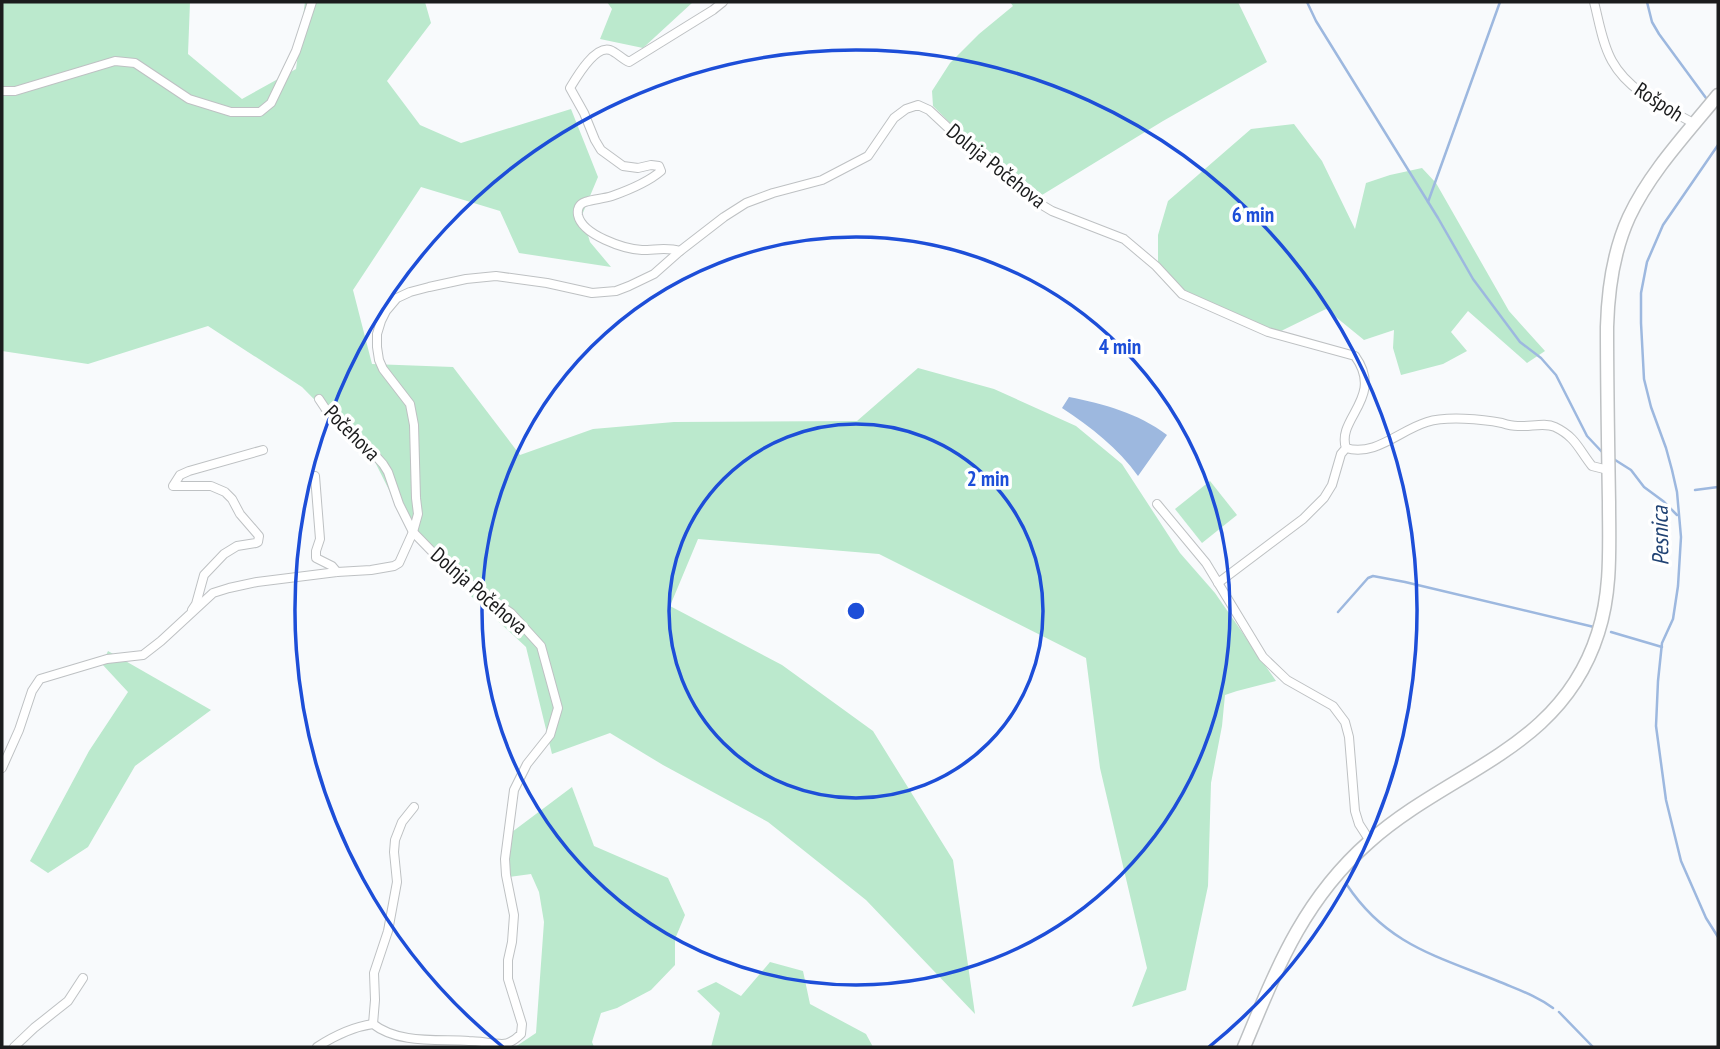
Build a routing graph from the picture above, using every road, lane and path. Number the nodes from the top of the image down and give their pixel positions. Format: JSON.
{"nodes":[{"id":1,"x":312,"y":2,"type":"edge"},
{"id":2,"x":723,"y":2,"type":"edge"},
{"id":3,"x":1594,"y":2,"type":"edge"},
{"id":4,"x":2,"y":91,"type":"edge"},
{"id":5,"x":1718,"y":95,"type":"edge"},
{"id":6,"x":1695,"y":124,"type":"junction"},
{"id":7,"x":680,"y":251,"type":"junction"},
{"id":8,"x":319,"y":398,"type":"dead end"},
{"id":9,"x":1346,"y":448,"type":"junction"},
{"id":10,"x":263,"y":450,"type":"dead end"},
{"id":11,"x":1608,"y":459,"type":"junction"},
{"id":12,"x":315,"y":476,"type":"dead end"},
{"id":13,"x":1157,"y":504,"type":"dead end"},
{"id":14,"x":413,"y":532,"type":"junction"},
{"id":15,"x":337,"y":572,"type":"junction"},
{"id":16,"x":1218,"y":583,"type":"junction"},
{"id":17,"x":187,"y":618,"type":"junction"},
{"id":18,"x":2,"y":768,"type":"edge"},
{"id":19,"x":414,"y":807,"type":"dead end"},
{"id":20,"x":1370,"y":841,"type":"junction"},
{"id":21,"x":83,"y":978,"type":"dead end"},
{"id":22,"x":373,"y":1024,"type":"junction"},
{"id":23,"x":505,"y":1046,"type":"edge"},
{"id":24,"x":14,"y":1047,"type":"edge"},
{"id":25,"x":317,"y":1047,"type":"edge"},
{"id":26,"x":1244,"y":1047,"type":"edge"}],
"edges":[{"from":1,"to":4,"type":"street"},
{"from":2,"to":7,"type":"street"},
{"from":3,"to":6,"type":"street","name":"Rošpoh"},
{"from":5,"to":6,"type":"main road"},
{"from":6,"to":11,"type":"main road"},
{"from":7,"to":9,"type":"street","name":"Dolnja Počehova"},
{"from":7,"to":14,"type":"street","name":"Dolnja Počehova"},
{"from":8,"to":14,"type":"street","name":"Počehova"},
{"from":9,"to":11,"type":"street"},
{"from":9,"to":16,"type":"street","name":"Dolnja Počehova"},
{"from":10,"to":17,"type":"street"},
{"from":11,"to":20,"type":"main road"},
{"from":12,"to":15,"type":"street"},
{"from":13,"to":16,"type":"street"},
{"from":14,"to":15,"type":"street"},
{"from":14,"to":23,"type":"street","name":"Dolnja Počehova"},
{"from":15,"to":17,"type":"street"},
{"from":16,"to":20,"type":"street"},
{"from":17,"to":18,"type":"street"},
{"from":19,"to":22,"type":"street"},
{"from":20,"to":26,"type":"main road"},
{"from":21,"to":24,"type":"street"},
{"from":22,"to":23,"type":"street"},
{"from":22,"to":25,"type":"street"}]}
